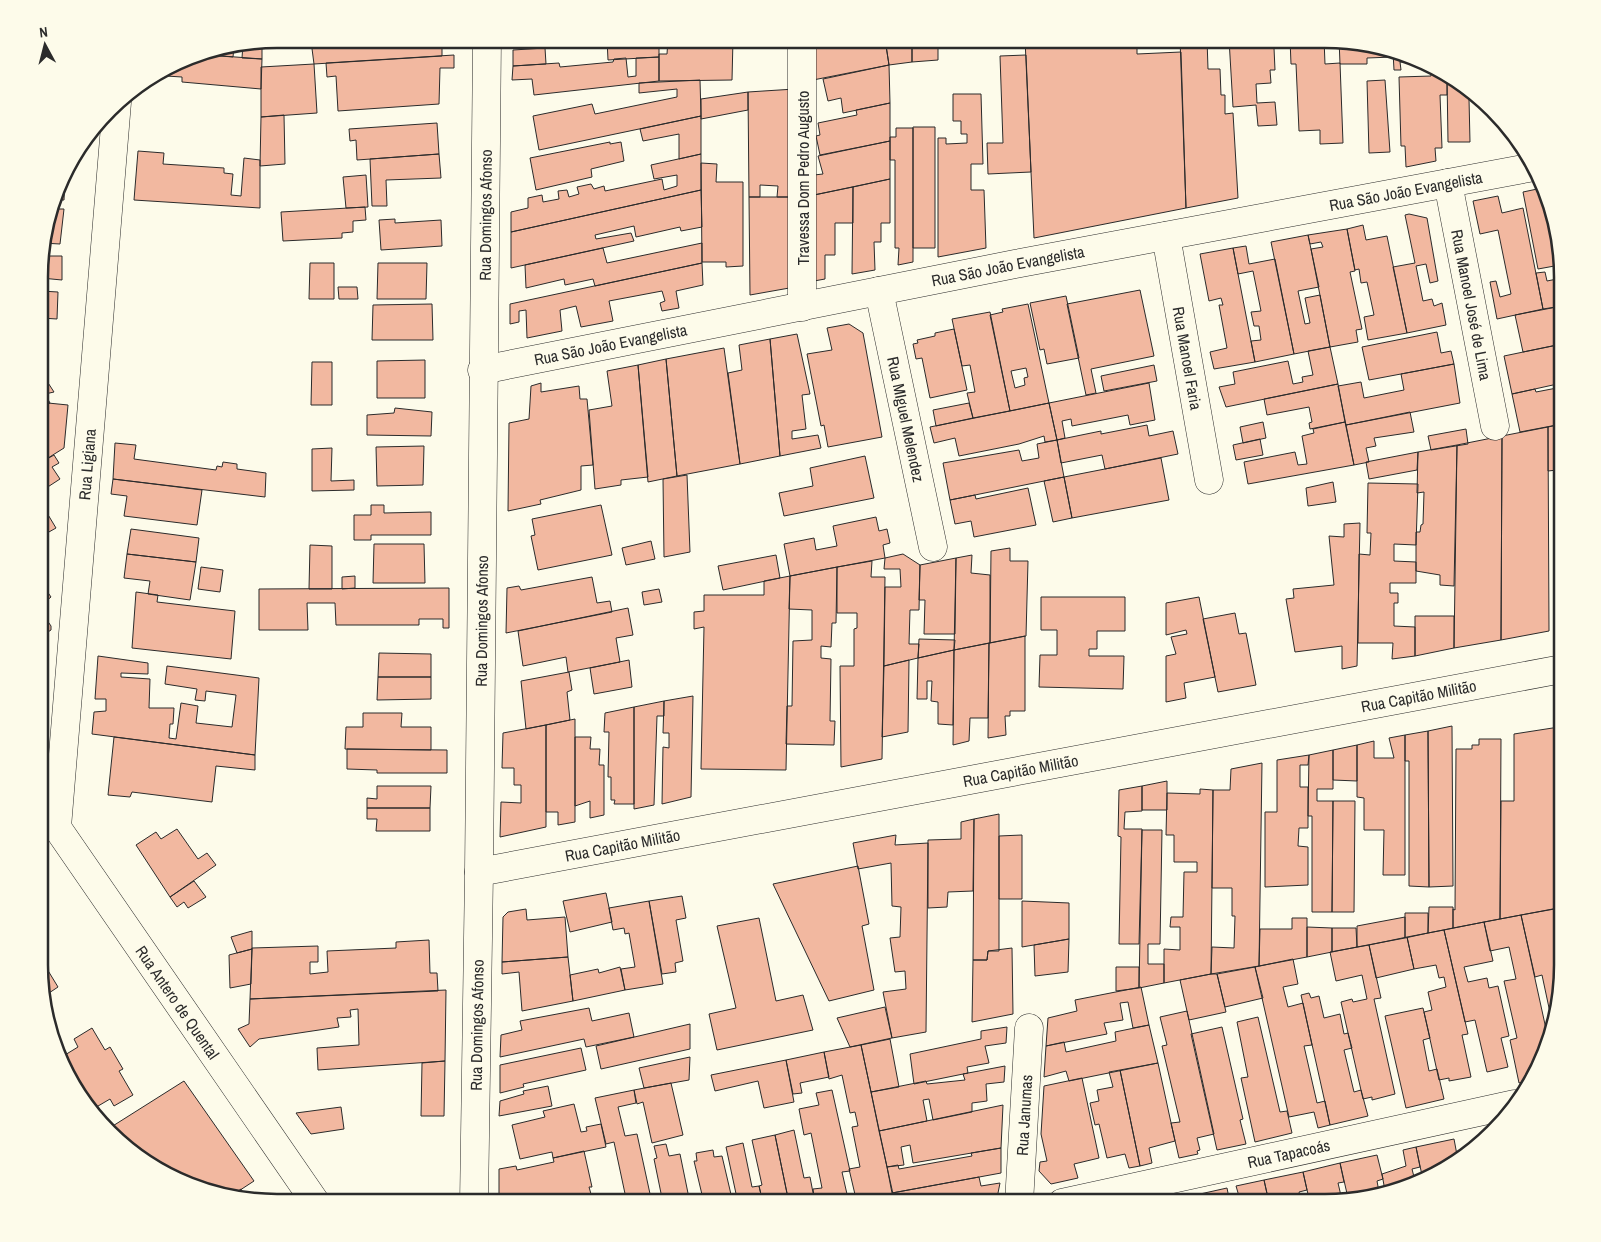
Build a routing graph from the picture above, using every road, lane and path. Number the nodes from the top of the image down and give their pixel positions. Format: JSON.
{"nodes":[{"id":1,"x":486,"y":48,"type":"edge"},
{"id":2,"x":802,"y":49,"type":"dead end"},
{"id":3,"x":116,"y":114,"type":"edge"},
{"id":4,"x":1526,"y":168,"type":"edge"},
{"id":5,"x":1448,"y":183,"type":"junction"},
{"id":6,"x":1166,"y":236,"type":"junction"},
{"id":7,"x":879,"y":291,"type":"junction"},
{"id":8,"x":802,"y":307,"type":"junction"},
{"id":9,"x":482,"y":370,"type":"junction"},
{"id":10,"x":1495,"y":426,"type":"dead end"},
{"id":11,"x":1209,"y":480,"type":"dead end"},
{"id":12,"x":933,"y":547,"type":"dead end"},
{"id":13,"x":1554,"y":671,"type":"edge"},
{"id":14,"x":48,"y":814,"type":"edge"},
{"id":15,"x":57,"y":827,"type":"junction"},
{"id":16,"x":480,"y":872,"type":"junction"},
{"id":17,"x":1029,"y":1028,"type":"dead end"},
{"id":18,"x":1505,"y":1106,"type":"edge"},
{"id":19,"x":307,"y":1194,"type":"edge"},
{"id":20,"x":474,"y":1194,"type":"edge"},
{"id":21,"x":1020,"y":1194,"type":"edge"},
{"id":22,"x":1103,"y":1194,"type":"edge"}],
"edges":[{"from":1,"to":9,"type":"street","name":"Rua Domingos Afonso"},
{"from":2,"to":8,"type":"street","name":"Travessa Dom Pedro Augusto"},
{"from":3,"to":15,"type":"street","name":"Rua Ligiana"},
{"from":4,"to":5,"type":"street","name":"Rua São João Evangelista"},
{"from":5,"to":6,"type":"street","name":"Rua São João Evangelista"},
{"from":5,"to":10,"type":"street","name":"Rua Manoel José de Lima"},
{"from":6,"to":7,"type":"street","name":"Rua São João Evangelista"},
{"from":6,"to":11,"type":"street","name":"Rua Manoel Faria"},
{"from":7,"to":8,"type":"street","name":"Rua São João Evangelista"},
{"from":7,"to":12,"type":"street","name":"Rua MIguel Melendez"},
{"from":8,"to":9,"type":"street","name":"Rua São João Evangelista"},
{"from":9,"to":16,"type":"street","name":"Rua Domingos Afonso"},
{"from":13,"to":16,"type":"street","name":"Rua Capitão Militão"},
{"from":14,"to":15,"type":"street","name":"Rua Antero de Quental"},
{"from":15,"to":19,"type":"street","name":"Rua Antero de Quental"},
{"from":16,"to":20,"type":"street","name":"Rua Domingos Afonso"},
{"from":17,"to":21,"type":"street","name":"Rua Janumas"},
{"from":18,"to":22,"type":"street","name":"Rua Tapacoás"}]}
